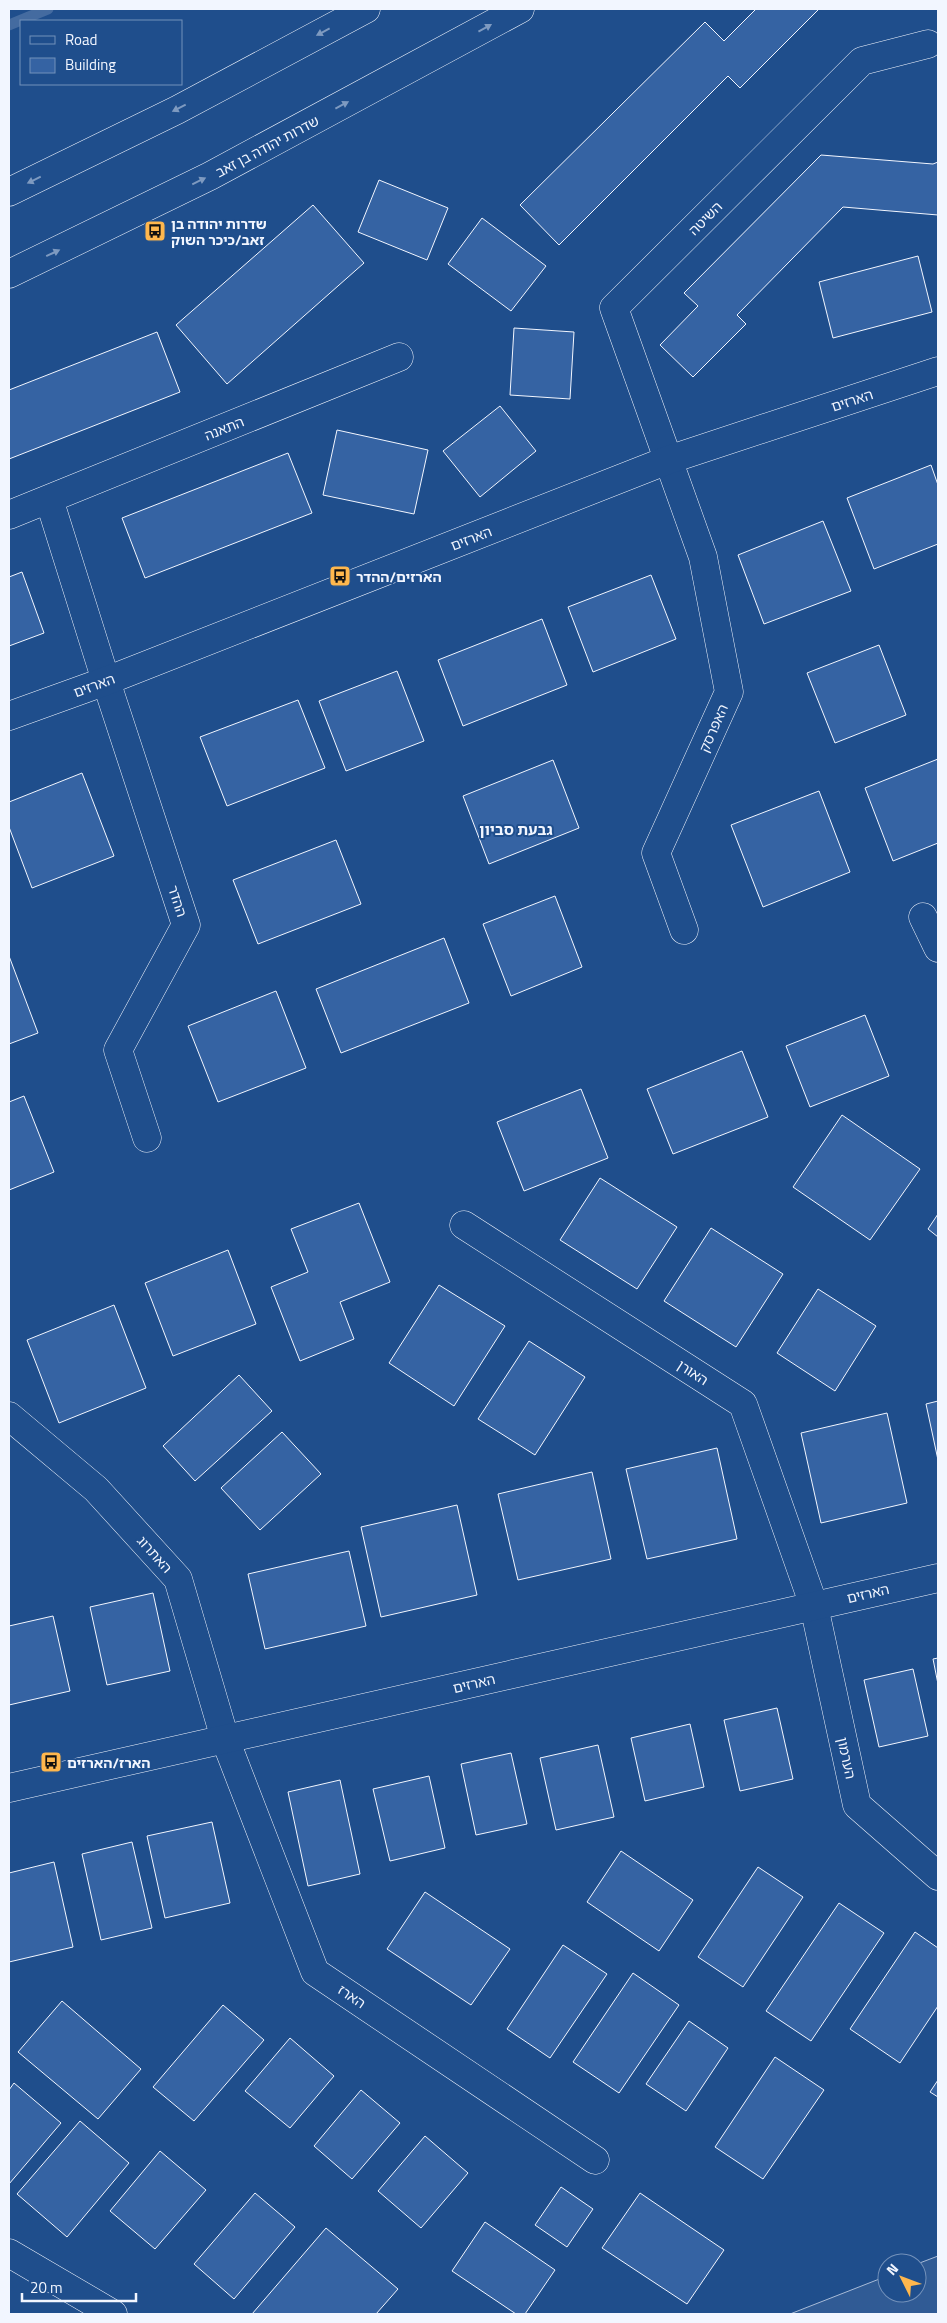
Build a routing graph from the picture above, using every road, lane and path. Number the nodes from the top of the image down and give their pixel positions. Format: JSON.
{"nodes":[{"id":1,"x":366,"y":9,"type":"edge"},
{"id":2,"x":520,"y":9,"type":"edge"},
{"id":3,"x":928,"y":44,"type":"dead end"},
{"id":4,"x":9,"y":192,"type":"edge"},
{"id":5,"x":9,"y":274,"type":"edge"},
{"id":6,"x":398,"y":357,"type":"dead end"},
{"id":7,"x":938,"y":371,"type":"edge"},
{"id":8,"x":668,"y":460,"type":"junction"},
{"id":9,"x":49,"y":499,"type":"junction"},
{"id":10,"x":9,"y":515,"type":"edge"},
{"id":11,"x":106,"y":681,"type":"junction"},
{"id":12,"x":9,"y":716,"type":"edge"},
{"id":13,"x":924,"y":917,"type":"dead end"},
{"id":14,"x":684,"y":930,"type":"dead end"},
{"id":15,"x":938,"y":948,"type":"edge"},
{"id":16,"x":147,"y":1138,"type":"dead end"},
{"id":17,"x":464,"y":1225,"type":"dead end"},
{"id":18,"x":9,"y":1416,"type":"edge"},
{"id":19,"x":938,"y":1578,"type":"edge"},
{"id":20,"x":814,"y":1606,"type":"junction"},
{"id":21,"x":226,"y":1739,"type":"junction"},
{"id":22,"x":9,"y":1788,"type":"edge"},
{"id":23,"x":938,"y":1876,"type":"edge"},
{"id":24,"x":595,"y":2160,"type":"dead end"},
{"id":25,"x":9,"y":2253,"type":"edge"},
{"id":26,"x":113,"y":2314,"type":"edge"}],
"edges":[{"from":1,"to":4,"type":"street","one_way":true},
{"from":5,"to":2,"type":"street","name":"שדרות יהודה בן זאב","one_way":true},
{"from":3,"to":8,"type":"street","name":"השיטה"},
{"from":6,"to":9,"type":"street","name":"התאנה"},
{"from":7,"to":8,"type":"street","name":"הארזים"},
{"from":8,"to":11,"type":"street","name":"הארזים"},
{"from":8,"to":14,"type":"street","name":"האפרסק"},
{"from":9,"to":10,"type":"street","name":"התאנה"},
{"from":9,"to":11,"type":"street"},
{"from":11,"to":12,"type":"street","name":"הארזים"},
{"from":11,"to":16,"type":"street","name":"ההדר"},
{"from":13,"to":15,"type":"street"},
{"from":17,"to":20,"type":"street","name":"האורן"},
{"from":18,"to":21,"type":"street","name":"האתרוג"},
{"from":19,"to":20,"type":"street","name":"הארזים"},
{"from":20,"to":21,"type":"street","name":"הארזים"},
{"from":20,"to":23,"type":"street","name":"הערמון"},
{"from":21,"to":22,"type":"street","name":"הארזים"},
{"from":21,"to":24,"type":"street","name":"הארז"},
{"from":25,"to":26,"type":"street"}]}
